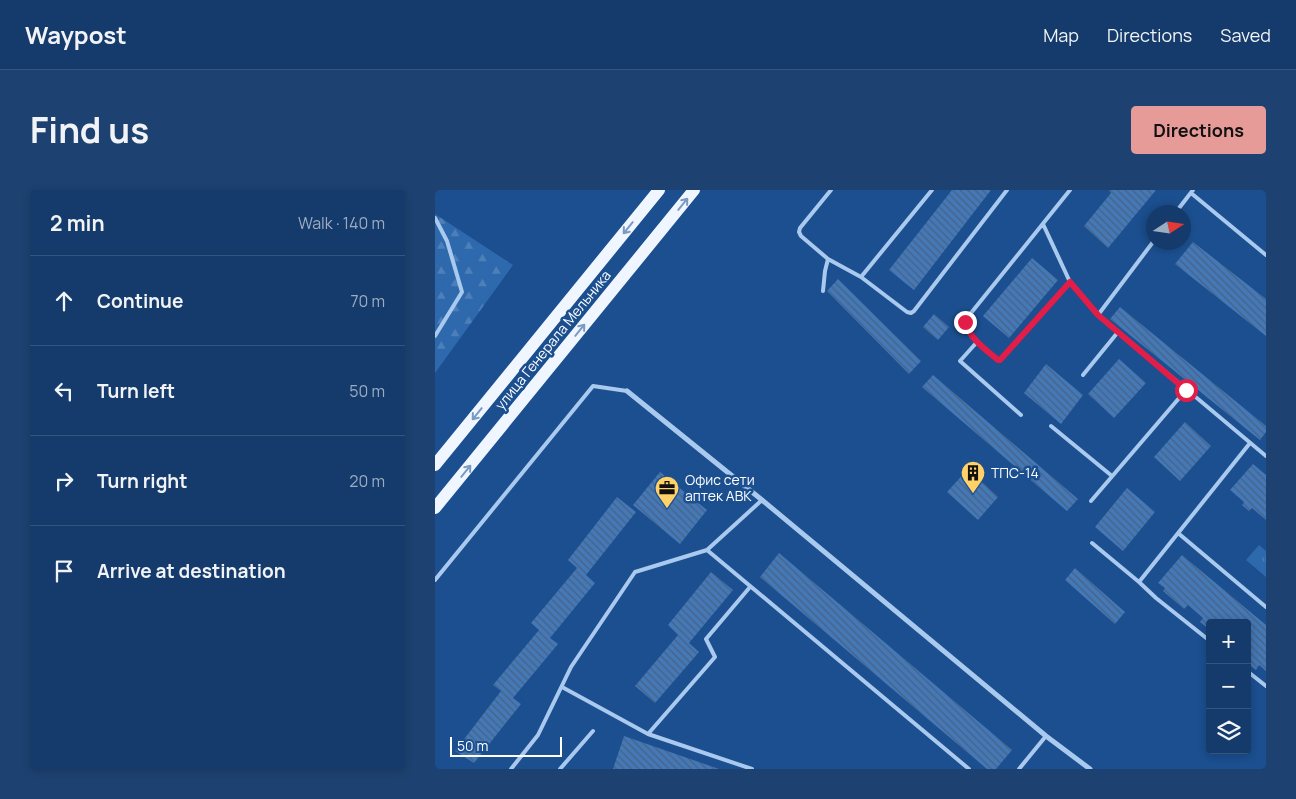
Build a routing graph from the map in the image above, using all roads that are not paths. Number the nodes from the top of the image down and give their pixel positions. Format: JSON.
{"nodes":[{"id":1,"x":659,"y":190,"type":"edge"},
{"id":2,"x":694,"y":190,"type":"edge"},
{"id":3,"x":831,"y":190,"type":"edge"},
{"id":4,"x":932,"y":190,"type":"edge"},
{"id":5,"x":1007,"y":190,"type":"edge"},
{"id":6,"x":1069,"y":190,"type":"edge"},
{"id":7,"x":1192,"y":192,"type":"edge"},
{"id":8,"x":1182,"y":205,"type":"edge"},
{"id":9,"x":435,"y":218,"type":"edge"},
{"id":10,"x":1043,"y":224,"type":"junction"},
{"id":11,"x":1147,"y":250,"type":"edge"},
{"id":12,"x":1266,"y":255,"type":"edge"},
{"id":13,"x":828,"y":259,"type":"junction"},
{"id":14,"x":861,"y":277,"type":"junction"},
{"id":15,"x":1070,"y":282,"type":"junction"},
{"id":16,"x":823,"y":291,"type":"dead end"},
{"id":17,"x":1098,"y":315,"type":"junction"},
{"id":18,"x":1118,"y":332,"type":"junction"},
{"id":19,"x":435,"y":336,"type":"edge"},
{"id":20,"x":977,"y":342,"type":"junction"},
{"id":21,"x":1083,"y":375,"type":"dead end"},
{"id":22,"x":1186,"y":390,"type":"junction"},
{"id":23,"x":627,"y":391,"type":"joint"},
{"id":24,"x":1021,"y":415,"type":"dead end"},
{"id":25,"x":1051,"y":426,"type":"dead end"},
{"id":26,"x":1250,"y":443,"type":"junction"},
{"id":27,"x":1266,"y":456,"type":"edge"},
{"id":28,"x":435,"y":465,"type":"edge"},
{"id":29,"x":1112,"y":476,"type":"junction"},
{"id":30,"x":762,"y":500,"type":"junction"},
{"id":31,"x":1091,"y":501,"type":"dead end"},
{"id":32,"x":435,"y":508,"type":"edge"},
{"id":33,"x":1178,"y":533,"type":"junction"},
{"id":34,"x":1092,"y":543,"type":"dead end"},
{"id":35,"x":707,"y":550,"type":"junction"},
{"id":36,"x":435,"y":580,"type":"edge"},
{"id":37,"x":1139,"y":582,"type":"junction"},
{"id":38,"x":750,"y":587,"type":"junction"},
{"id":39,"x":1266,"y":608,"type":"edge"},
{"id":40,"x":1206,"y":638,"type":"edge"},
{"id":41,"x":1251,"y":674,"type":"edge"},
{"id":42,"x":1266,"y":686,"type":"edge"},
{"id":43,"x":562,"y":687,"type":"junction"},
{"id":44,"x":593,"y":731,"type":"dead end"},
{"id":45,"x":648,"y":734,"type":"junction"},
{"id":46,"x":1046,"y":736,"type":"junction"},
{"id":47,"x":511,"y":769,"type":"edge"},
{"id":48,"x":560,"y":769,"type":"edge"},
{"id":49,"x":752,"y":769,"type":"edge"},
{"id":50,"x":969,"y":769,"type":"edge"},
{"id":51,"x":1019,"y":769,"type":"edge"},
{"id":52,"x":1090,"y":769,"type":"edge"}],
"edges":[{"from":1,"to":28,"type":"main road","name":"улица Генерала Мельника","one_way":true},
{"from":32,"to":2,"type":"main road","name":"улица Генерала Мельника","one_way":true},
{"from":3,"to":13,"type":"lane"},
{"from":4,"to":14,"type":"lane"},
{"from":5,"to":14,"type":"lane"},
{"from":6,"to":10,"type":"lane"},
{"from":7,"to":8,"type":"lane"},
{"from":7,"to":12,"type":"lane"},
{"from":9,"to":19,"type":"lane"},
{"from":10,"to":15,"type":"lane"},
{"from":10,"to":20,"type":"lane"},
{"from":11,"to":17,"type":"lane"},
{"from":13,"to":14,"type":"lane"},
{"from":13,"to":16,"type":"lane"},
{"from":15,"to":17,"type":"lane"},
{"from":15,"to":20,"type":"lane"},
{"from":17,"to":18,"type":"lane"},
{"from":18,"to":21,"type":"lane"},
{"from":18,"to":22,"type":"lane"},
{"from":20,"to":24,"type":"lane"},
{"from":22,"to":26,"type":"lane"},
{"from":22,"to":29,"type":"lane"},
{"from":23,"to":30,"type":"street"},
{"from":23,"to":36,"type":"lane"},
{"from":25,"to":29,"type":"lane"},
{"from":26,"to":27,"type":"lane"},
{"from":26,"to":33,"type":"lane"},
{"from":29,"to":31,"type":"lane"},
{"from":30,"to":35,"type":"lane"},
{"from":30,"to":46,"type":"street"},
{"from":33,"to":37,"type":"lane"},
{"from":33,"to":39,"type":"lane"},
{"from":34,"to":37,"type":"lane"},
{"from":35,"to":38,"type":"lane"},
{"from":35,"to":43,"type":"lane"},
{"from":37,"to":40,"type":"lane"},
{"from":38,"to":45,"type":"lane"},
{"from":38,"to":50,"type":"lane"},
{"from":41,"to":42,"type":"lane"},
{"from":43,"to":45,"type":"lane"},
{"from":43,"to":47,"type":"lane"},
{"from":44,"to":48,"type":"lane"},
{"from":45,"to":49,"type":"lane"},
{"from":46,"to":51,"type":"lane"},
{"from":46,"to":52,"type":"street"}]}
